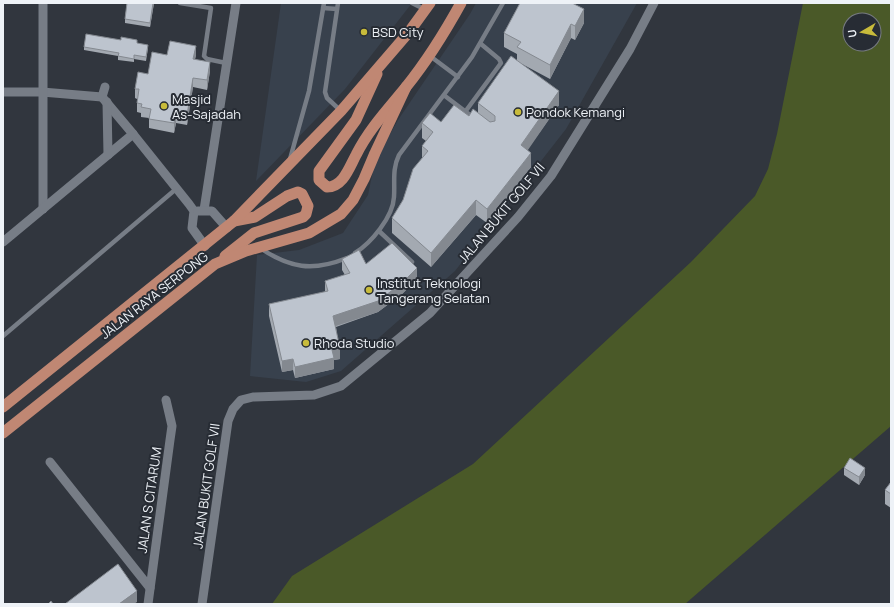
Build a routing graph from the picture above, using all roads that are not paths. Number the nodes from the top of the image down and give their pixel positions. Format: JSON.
{"nodes":[{"id":1,"x":43,"y":3,"type":"edge"},
{"id":2,"x":180,"y":3,"type":"edge"},
{"id":3,"x":236,"y":3,"type":"edge"},
{"id":4,"x":338,"y":3,"type":"edge"},
{"id":5,"x":412,"y":3,"type":"edge"},
{"id":6,"x":461,"y":3,"type":"edge"},
{"id":7,"x":503,"y":3,"type":"edge"},
{"id":8,"x":654,"y":3,"type":"edge"},
{"id":9,"x":324,"y":6,"type":"edge"},
{"id":10,"x":428,"y":7,"type":"edge"},
{"id":11,"x":338,"y":9,"type":"junction"},
{"id":12,"x":480,"y":44,"type":"junction"},
{"id":13,"x":428,"y":55,"type":"junction"},
{"id":14,"x":228,"y":64,"type":"junction"},
{"id":15,"x":381,"y":65,"type":"junction"},
{"id":16,"x":458,"y":76,"type":"junction"},
{"id":17,"x":105,"y":87,"type":"dead end"},
{"id":18,"x":406,"y":87,"type":"junction"},
{"id":19,"x":3,"y":92,"type":"edge"},
{"id":20,"x":42,"y":92,"type":"junction"},
{"id":21,"x":445,"y":96,"type":"junction"},
{"id":22,"x":104,"y":100,"type":"junction"},
{"id":23,"x":340,"y":111,"type":"junction"},
{"id":24,"x":465,"y":112,"type":"junction"},
{"id":25,"x":476,"y":120,"type":"edge"},
{"id":26,"x":133,"y":134,"type":"junction"},
{"id":27,"x":108,"y":155,"type":"junction"},
{"id":28,"x":288,"y":166,"type":"junction"},
{"id":29,"x":176,"y":189,"type":"junction"},
{"id":30,"x":43,"y":209,"type":"junction"},
{"id":31,"x":204,"y":210,"type":"junction"},
{"id":32,"x":193,"y":216,"type":"junction"},
{"id":33,"x":230,"y":224,"type":"junction"},
{"id":34,"x":379,"y":231,"type":"junction"},
{"id":35,"x":3,"y":242,"type":"edge"},
{"id":36,"x":205,"y":246,"type":"junction"},
{"id":37,"x":258,"y":247,"type":"junction"},
{"id":38,"x":412,"y":262,"type":"edge"},
{"id":39,"x":215,"y":264,"type":"junction"},
{"id":40,"x":3,"y":336,"type":"edge"},
{"id":41,"x":166,"y":400,"type":"dead end"},
{"id":42,"x":3,"y":407,"type":"edge"},
{"id":43,"x":3,"y":433,"type":"edge"},
{"id":44,"x":50,"y":462,"type":"dead end"},
{"id":45,"x":150,"y":588,"type":"junction"},
{"id":46,"x":148,"y":604,"type":"edge"},
{"id":47,"x":202,"y":604,"type":"edge"}],
"edges":[{"from":1,"to":20,"type":"street"},
{"from":2,"to":14,"type":"lane"},
{"from":3,"to":14,"type":"street"},
{"from":4,"to":11,"type":"lane"},
{"from":5,"to":10,"type":"lane"},
{"from":6,"to":13,"type":"main road"},
{"from":7,"to":12,"type":"lane"},
{"from":8,"to":47,"type":"street","name":"JALAN BUKIT GOLF VII"},
{"from":9,"to":11,"type":"lane"},
{"from":9,"to":28,"type":"lane"},
{"from":10,"to":15,"type":"main road"},
{"from":11,"to":23,"type":"lane"},
{"from":12,"to":16,"type":"lane"},
{"from":12,"to":24,"type":"lane"},
{"from":13,"to":16,"type":"lane"},
{"from":13,"to":18,"type":"main road"},
{"from":14,"to":31,"type":"street"},
{"from":15,"to":18,"type":"main road"},
{"from":15,"to":23,"type":"main road","name":"JALAN RAYA SERPONG"},
{"from":16,"to":21,"type":"lane"},
{"from":17,"to":22,"type":"street"},
{"from":18,"to":37,"type":"main road","name":"JALAN RAYA SERPONG"},
{"from":19,"to":20,"type":"street"},
{"from":20,"to":22,"type":"street"},
{"from":20,"to":30,"type":"street"},
{"from":21,"to":24,"type":"lane"},
{"from":21,"to":34,"type":"lane"},
{"from":22,"to":26,"type":"street","name":"JALAN RAYA SERPONG"},
{"from":22,"to":27,"type":"street"},
{"from":23,"to":28,"type":"main road","name":"JALAN RAYA SERPONG"},
{"from":24,"to":25,"type":"lane"},
{"from":26,"to":27,"type":"street"},
{"from":26,"to":29,"type":"street","name":"JALAN RAYA SERPONG"},
{"from":27,"to":30,"type":"street"},
{"from":28,"to":33,"type":"main road","name":"JALAN RAYA SERPONG"},
{"from":29,"to":32,"type":"street","name":"JALAN RAYA SERPONG"},
{"from":29,"to":40,"type":"lane"},
{"from":30,"to":35,"type":"street"},
{"from":31,"to":32,"type":"street"},
{"from":31,"to":33,"type":"street"},
{"from":32,"to":36,"type":"street","name":"JALAN RAYA SERPONG"},
{"from":33,"to":36,"type":"main road","name":"JALAN RAYA SERPONG"},
{"from":33,"to":39,"type":"main road"},
{"from":34,"to":37,"type":"lane"},
{"from":34,"to":38,"type":"lane"},
{"from":36,"to":42,"type":"main road","name":"JALAN RAYA SERPONG"},
{"from":37,"to":39,"type":"main road","name":"JALAN RAYA SERPONG"},
{"from":39,"to":43,"type":"main road","name":"JALAN RAYA SERPONG"},
{"from":41,"to":45,"type":"street","name":"JALAN S CITARUM"},
{"from":44,"to":45,"type":"street"},
{"from":45,"to":46,"type":"street","name":"JALAN S CITARUM"}]}
